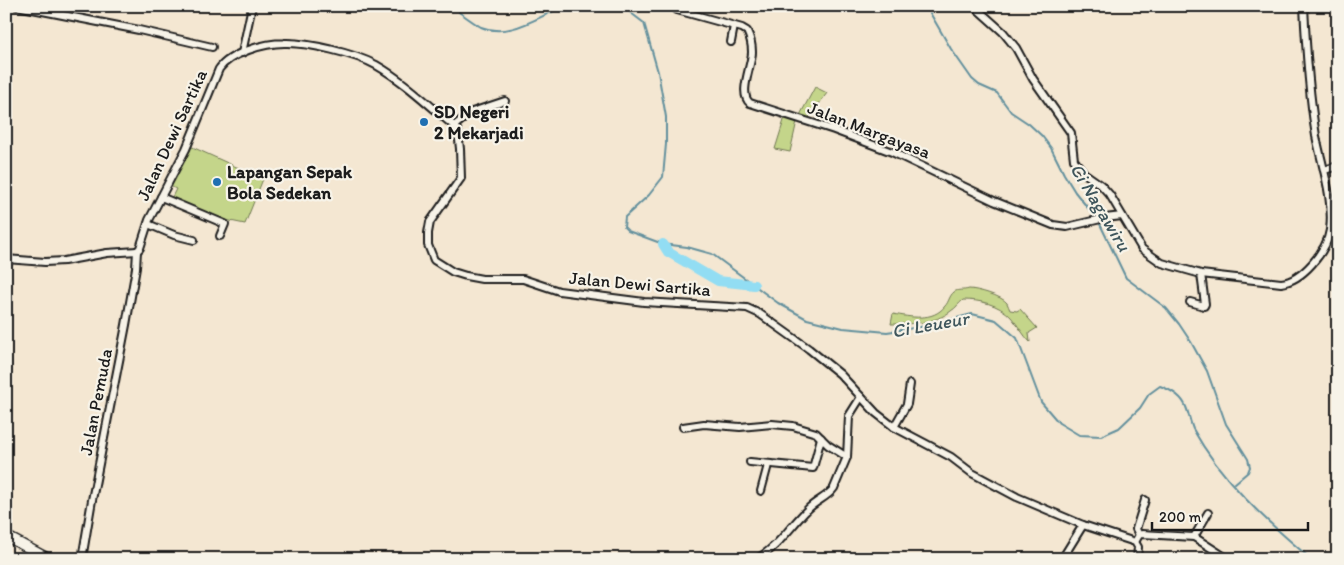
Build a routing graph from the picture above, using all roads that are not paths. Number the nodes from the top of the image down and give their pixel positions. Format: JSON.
{"nodes":[{"id":1,"x":17,"y":6,"type":"edge"},
{"id":2,"x":252,"y":6,"type":"edge"},
{"id":3,"x":673,"y":6,"type":"edge"},
{"id":4,"x":974,"y":6,"type":"edge"},
{"id":5,"x":1304,"y":6,"type":"edge"},
{"id":6,"x":734,"y":26,"type":"junction"},
{"id":7,"x":731,"y":42,"type":"dead end"},
{"id":8,"x":212,"y":47,"type":"dead end"},
{"id":9,"x":242,"y":53,"type":"junction"},
{"id":10,"x":506,"y":100,"type":"dead end"},
{"id":11,"x":454,"y":126,"type":"junction"},
{"id":12,"x":1338,"y":166,"type":"edge"},
{"id":13,"x":1324,"y":170,"type":"junction"},
{"id":14,"x":161,"y":197,"type":"junction"},
{"id":15,"x":1122,"y":216,"type":"junction"},
{"id":16,"x":148,"y":224,"type":"junction"},
{"id":17,"x":220,"y":236,"type":"dead end"},
{"id":18,"x":194,"y":240,"type":"dead end"},
{"id":19,"x":137,"y":251,"type":"junction"},
{"id":20,"x":6,"y":259,"type":"edge"},
{"id":21,"x":1201,"y":274,"type":"junction"},
{"id":22,"x":1190,"y":302,"type":"dead end"},
{"id":23,"x":910,"y":384,"type":"dead end"},
{"id":24,"x":861,"y":397,"type":"junction"},
{"id":25,"x":894,"y":427,"type":"junction"},
{"id":26,"x":683,"y":428,"type":"dead end"},
{"id":27,"x":821,"y":438,"type":"junction"},
{"id":28,"x":847,"y":457,"type":"junction"},
{"id":29,"x":750,"y":462,"type":"dead end"},
{"id":30,"x":768,"y":465,"type":"junction"},
{"id":31,"x":761,"y":491,"type":"dead end"},
{"id":32,"x":1145,"y":500,"type":"dead end"},
{"id":33,"x":1208,"y":513,"type":"dead end"},
{"id":34,"x":1083,"y":525,"type":"junction"},
{"id":35,"x":1139,"y":535,"type":"junction"},
{"id":36,"x":6,"y":536,"type":"edge"},
{"id":37,"x":1194,"y":537,"type":"junction"},
{"id":38,"x":1135,"y":542,"type":"junction"},
{"id":39,"x":49,"y":559,"type":"edge"},
{"id":40,"x":82,"y":559,"type":"edge"},
{"id":41,"x":757,"y":559,"type":"edge"},
{"id":42,"x":1062,"y":559,"type":"edge"},
{"id":43,"x":1137,"y":559,"type":"edge"},
{"id":44,"x":1228,"y":559,"type":"edge"}],
"edges":[{"from":1,"to":8,"type":"street"},
{"from":2,"to":9,"type":"street"},
{"from":3,"to":6,"type":"street","name":"Jalan Margayasa"},
{"from":4,"to":15,"type":"street"},
{"from":5,"to":13,"type":"street"},
{"from":6,"to":7,"type":"street"},
{"from":6,"to":15,"type":"street","name":"Jalan Margayasa"},
{"from":9,"to":11,"type":"street","name":"Jalan Dewi Sartika"},
{"from":9,"to":14,"type":"street","name":"Jalan Dewi Sartika"},
{"from":10,"to":11,"type":"street"},
{"from":11,"to":24,"type":"street","name":"Jalan Dewi Sartika"},
{"from":12,"to":13,"type":"street"},
{"from":13,"to":21,"type":"street"},
{"from":14,"to":16,"type":"street","name":"Jalan Dewi Sartika"},
{"from":14,"to":17,"type":"street"},
{"from":15,"to":21,"type":"street"},
{"from":16,"to":18,"type":"street"},
{"from":16,"to":19,"type":"street","name":"Jalan Dewi Sartika"},
{"from":19,"to":20,"type":"street"},
{"from":19,"to":40,"type":"street","name":"Jalan Pemuda"},
{"from":21,"to":22,"type":"street"},
{"from":23,"to":25,"type":"street"},
{"from":24,"to":25,"type":"street","name":"Jalan Dewi Sartika"},
{"from":24,"to":28,"type":"street"},
{"from":25,"to":34,"type":"street","name":"Jalan Dewi Sartika"},
{"from":26,"to":27,"type":"street"},
{"from":27,"to":28,"type":"street"},
{"from":27,"to":30,"type":"street"},
{"from":28,"to":41,"type":"street"},
{"from":29,"to":30,"type":"street"},
{"from":30,"to":31,"type":"street"},
{"from":32,"to":35,"type":"street"},
{"from":33,"to":37,"type":"street"},
{"from":34,"to":38,"type":"street","name":"Jalan Dewi Sartika"},
{"from":34,"to":42,"type":"street"},
{"from":35,"to":37,"type":"street"},
{"from":35,"to":38,"type":"street"},
{"from":36,"to":39,"type":"street"},
{"from":37,"to":44,"type":"street"},
{"from":38,"to":43,"type":"street"}]}
